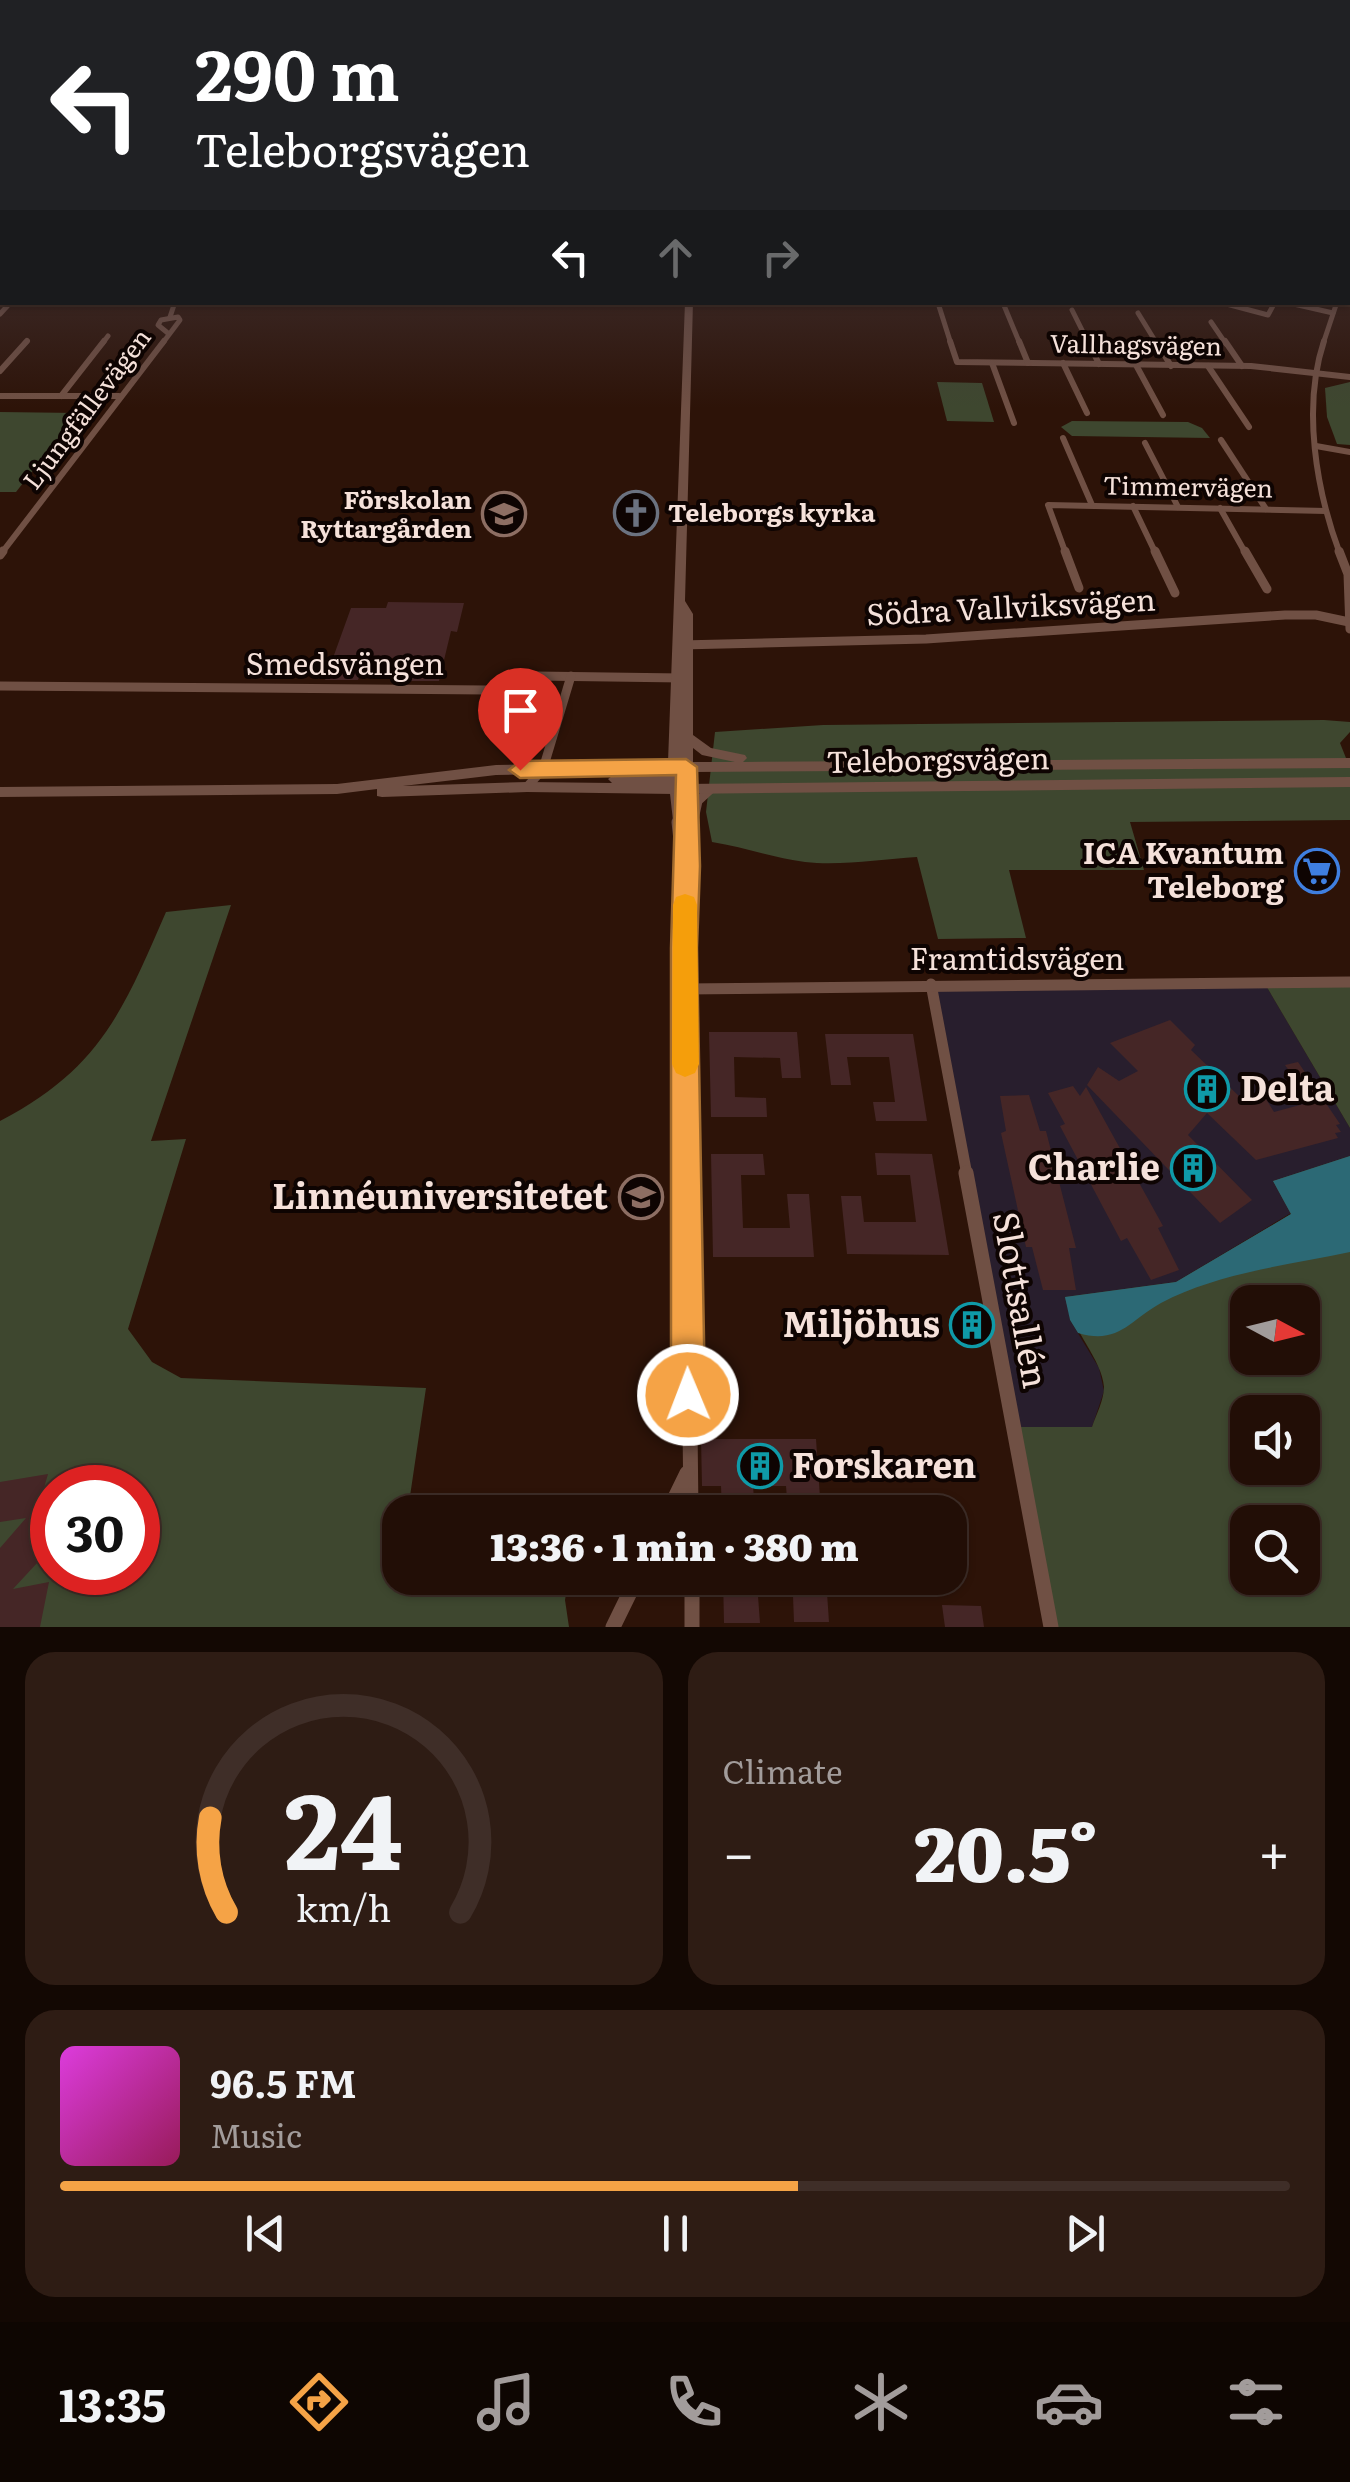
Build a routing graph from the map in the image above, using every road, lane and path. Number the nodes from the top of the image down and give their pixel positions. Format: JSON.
{"nodes":[{"id":1,"x":174,"y":305,"type":"edge"},
{"id":2,"x":689,"y":305,"type":"edge"},
{"id":3,"x":938,"y":305,"type":"edge"},
{"id":4,"x":1004,"y":305,"type":"edge"},
{"id":5,"x":1231,"y":305,"type":"edge"},
{"id":6,"x":1273,"y":305,"type":"edge"},
{"id":7,"x":1298,"y":305,"type":"edge"},
{"id":8,"x":1335,"y":305,"type":"edge"},
{"id":9,"x":1072,"y":310,"type":"dead end"},
{"id":10,"x":1138,"y":312,"type":"dead end"},
{"id":11,"x":1332,"y":314,"type":"junction"},
{"id":12,"x":170,"y":316,"type":"junction"},
{"id":13,"x":1211,"y":322,"type":"dead end"},
{"id":14,"x":169,"y":334,"type":"junction"},
{"id":15,"x":108,"y":336,"type":"dead end"},
{"id":16,"x":28,"y":341,"type":"dead end"},
{"id":17,"x":992,"y":363,"type":"junction"},
{"id":18,"x":1028,"y":363,"type":"junction"},
{"id":19,"x":1063,"y":363,"type":"junction"},
{"id":20,"x":1099,"y":364,"type":"junction"},
{"id":21,"x":1136,"y":365,"type":"junction"},
{"id":22,"x":1170,"y":366,"type":"junction"},
{"id":23,"x":1208,"y":366,"type":"junction"},
{"id":24,"x":1242,"y":366,"type":"junction"},
{"id":25,"x":0,"y":371,"type":"edge"},
{"id":26,"x":1316,"y":374,"type":"junction"},
{"id":27,"x":1350,"y":377,"type":"edge"},
{"id":28,"x":0,"y":396,"type":"edge"},
{"id":29,"x":61,"y":396,"type":"junction"},
{"id":30,"x":118,"y":396,"type":"junction"},
{"id":31,"x":1087,"y":413,"type":"dead end"},
{"id":32,"x":1163,"y":415,"type":"dead end"},
{"id":33,"x":1014,"y":423,"type":"dead end"},
{"id":34,"x":1249,"y":427,"type":"dead end"},
{"id":35,"x":1063,"y":438,"type":"dead end"},
{"id":36,"x":1222,"y":440,"type":"dead end"},
{"id":37,"x":1145,"y":443,"type":"dead end"},
{"id":38,"x":1316,"y":446,"type":"junction"},
{"id":39,"x":1350,"y":452,"type":"edge"},
{"id":40,"x":1092,"y":505,"type":"junction"},
{"id":41,"x":1134,"y":506,"type":"junction"},
{"id":42,"x":1178,"y":507,"type":"junction"},
{"id":43,"x":1220,"y":508,"type":"junction"},
{"id":44,"x":1266,"y":508,"type":"junction"},
{"id":45,"x":1326,"y":511,"type":"junction"},
{"id":46,"x":0,"y":556,"type":"edge"},
{"id":47,"x":1079,"y":588,"type":"dead end"},
{"id":48,"x":1267,"y":589,"type":"dead end"},
{"id":49,"x":1175,"y":593,"type":"dead end"},
{"id":50,"x":1349,"y":604,"type":"edge"},
{"id":51,"x":1349,"y":622,"type":"edge"},
{"id":52,"x":1350,"y":630,"type":"edge"},
{"id":53,"x":682,"y":645,"type":"junction"},
{"id":54,"x":571,"y":676,"type":"junction"},
{"id":55,"x":681,"y":678,"type":"junction"},
{"id":56,"x":0,"y":686,"type":"edge"},
{"id":57,"x":687,"y":737,"type":"junction"},
{"id":58,"x":1350,"y":763,"type":"edge"},
{"id":59,"x":784,"y":765,"type":"junction"},
{"id":60,"x":544,"y":769,"type":"junction"},
{"id":61,"x":679,"y":777,"type":"junction"},
{"id":62,"x":1350,"y":782,"type":"edge"},
{"id":63,"x":527,"y":787,"type":"junction"},
{"id":64,"x":337,"y":789,"type":"junction"},
{"id":65,"x":711,"y":789,"type":"junction"},
{"id":66,"x":0,"y":792,"type":"edge"},
{"id":67,"x":688,"y":844,"type":"junction"},
{"id":68,"x":685,"y":894,"type":"junction"},
{"id":69,"x":1350,"y":982,"type":"edge"},
{"id":70,"x":931,"y":984,"type":"junction"},
{"id":71,"x":684,"y":988,"type":"junction"},
{"id":72,"x":690,"y":1467,"type":"junction"},
{"id":73,"x":676,"y":1495,"type":"edge"},
{"id":74,"x":690,"y":1495,"type":"edge"},
{"id":75,"x":629,"y":1595,"type":"edge"},
{"id":76,"x":692,"y":1595,"type":"edge"},
{"id":77,"x":614,"y":1627,"type":"edge"},
{"id":78,"x":692,"y":1627,"type":"edge"},
{"id":79,"x":1051,"y":1627,"type":"edge"}],
"edges":[{"from":1,"to":12,"type":"street"},
{"from":2,"to":53,"type":"main road"},
{"from":3,"to":17,"type":"street","name":"Vallhagsvägen"},
{"from":4,"to":18,"type":"street"},
{"from":5,"to":6,"type":"street"},
{"from":7,"to":11,"type":"street"},
{"from":8,"to":11,"type":"street"},
{"from":9,"to":20,"type":"street"},
{"from":10,"to":22,"type":"street"},
{"from":11,"to":26,"type":"street"},
{"from":12,"to":14,"type":"street","name":"Ljungfällevägen"},
{"from":12,"to":14,"type":"street","name":"Ljungfällevägen"},
{"from":13,"to":24,"type":"street"},
{"from":14,"to":30,"type":"street","name":"Ljungfällevägen"},
{"from":15,"to":29,"type":"street"},
{"from":16,"to":25,"type":"street"},
{"from":17,"to":18,"type":"street","name":"Vallhagsvägen"},
{"from":17,"to":33,"type":"street"},
{"from":18,"to":19,"type":"street","name":"Vallhagsvägen"},
{"from":19,"to":20,"type":"street","name":"Vallhagsvägen"},
{"from":19,"to":31,"type":"street"},
{"from":20,"to":21,"type":"street","name":"Vallhagsvägen"},
{"from":21,"to":22,"type":"street","name":"Vallhagsvägen"},
{"from":21,"to":32,"type":"street"},
{"from":22,"to":23,"type":"street","name":"Vallhagsvägen"},
{"from":23,"to":24,"type":"street","name":"Vallhagsvägen"},
{"from":23,"to":34,"type":"street"},
{"from":24,"to":26,"type":"street","name":"Vallhagsvägen"},
{"from":26,"to":27,"type":"street","name":"Vallhagsvägen"},
{"from":26,"to":38,"type":"street"},
{"from":28,"to":29,"type":"street"},
{"from":29,"to":30,"type":"street"},
{"from":30,"to":46,"type":"street","name":"Ljungfällevägen"},
{"from":35,"to":40,"type":"street"},
{"from":36,"to":44,"type":"street"},
{"from":37,"to":42,"type":"street"},
{"from":38,"to":39,"type":"street"},
{"from":38,"to":45,"type":"street"},
{"from":40,"to":41,"type":"street","name":"Timmervägen"},
{"from":40,"to":47,"type":"street","name":"Timmervägen"},
{"from":41,"to":42,"type":"street","name":"Timmervägen"},
{"from":41,"to":49,"type":"street"},
{"from":42,"to":43,"type":"street","name":"Timmervägen"},
{"from":43,"to":44,"type":"street","name":"Timmervägen"},
{"from":43,"to":48,"type":"street"},
{"from":44,"to":45,"type":"street","name":"Timmervägen"},
{"from":45,"to":50,"type":"street"},
{"from":50,"to":51,"type":"street"},
{"from":51,"to":52,"type":"street"},
{"from":51,"to":53,"type":"street","name":"Södra Vallviksvägen"},
{"from":53,"to":55,"type":"main road"},
{"from":54,"to":55,"type":"street","name":"Smedsvängen"},
{"from":54,"to":56,"type":"street","name":"Smedsvängen"},
{"from":54,"to":60,"type":"street"},
{"from":55,"to":57,"type":"main road"},
{"from":55,"to":61,"type":"main road"},
{"from":57,"to":59,"type":"main road"},
{"from":57,"to":61,"type":"main road"},
{"from":58,"to":59,"type":"main road","name":"Teleborgsvägen"},
{"from":59,"to":61,"type":"main road","name":"Teleborgsvägen"},
{"from":60,"to":61,"type":"main road","name":"Teleborgsvägen"},
{"from":60,"to":63,"type":"street"},
{"from":60,"to":64,"type":"main road","name":"Teleborgsvägen"},
{"from":61,"to":63,"type":"main road","name":"Teleborgsvägen"},
{"from":61,"to":65,"type":"main road","name":"Teleborgsvägen"},
{"from":61,"to":67,"type":"street"},
{"from":61,"to":68,"type":"street"},
{"from":62,"to":65,"type":"main road","name":"Teleborgsvägen"},
{"from":63,"to":64,"type":"main road","name":"Teleborgsvägen"},
{"from":64,"to":66,"type":"main road","name":"Teleborgsvägen"},
{"from":65,"to":67,"type":"street"},
{"from":67,"to":68,"type":"street"},
{"from":68,"to":71,"type":"street"},
{"from":69,"to":70,"type":"street","name":"Framtidsvägen"},
{"from":70,"to":71,"type":"street","name":"Framtidsvägen"},
{"from":70,"to":79,"type":"street","name":"Slottsallén"},
{"from":71,"to":72,"type":"street"},
{"from":72,"to":73,"type":"street"},
{"from":72,"to":74,"type":"street"},
{"from":75,"to":77,"type":"street"},
{"from":76,"to":78,"type":"street"}]}
